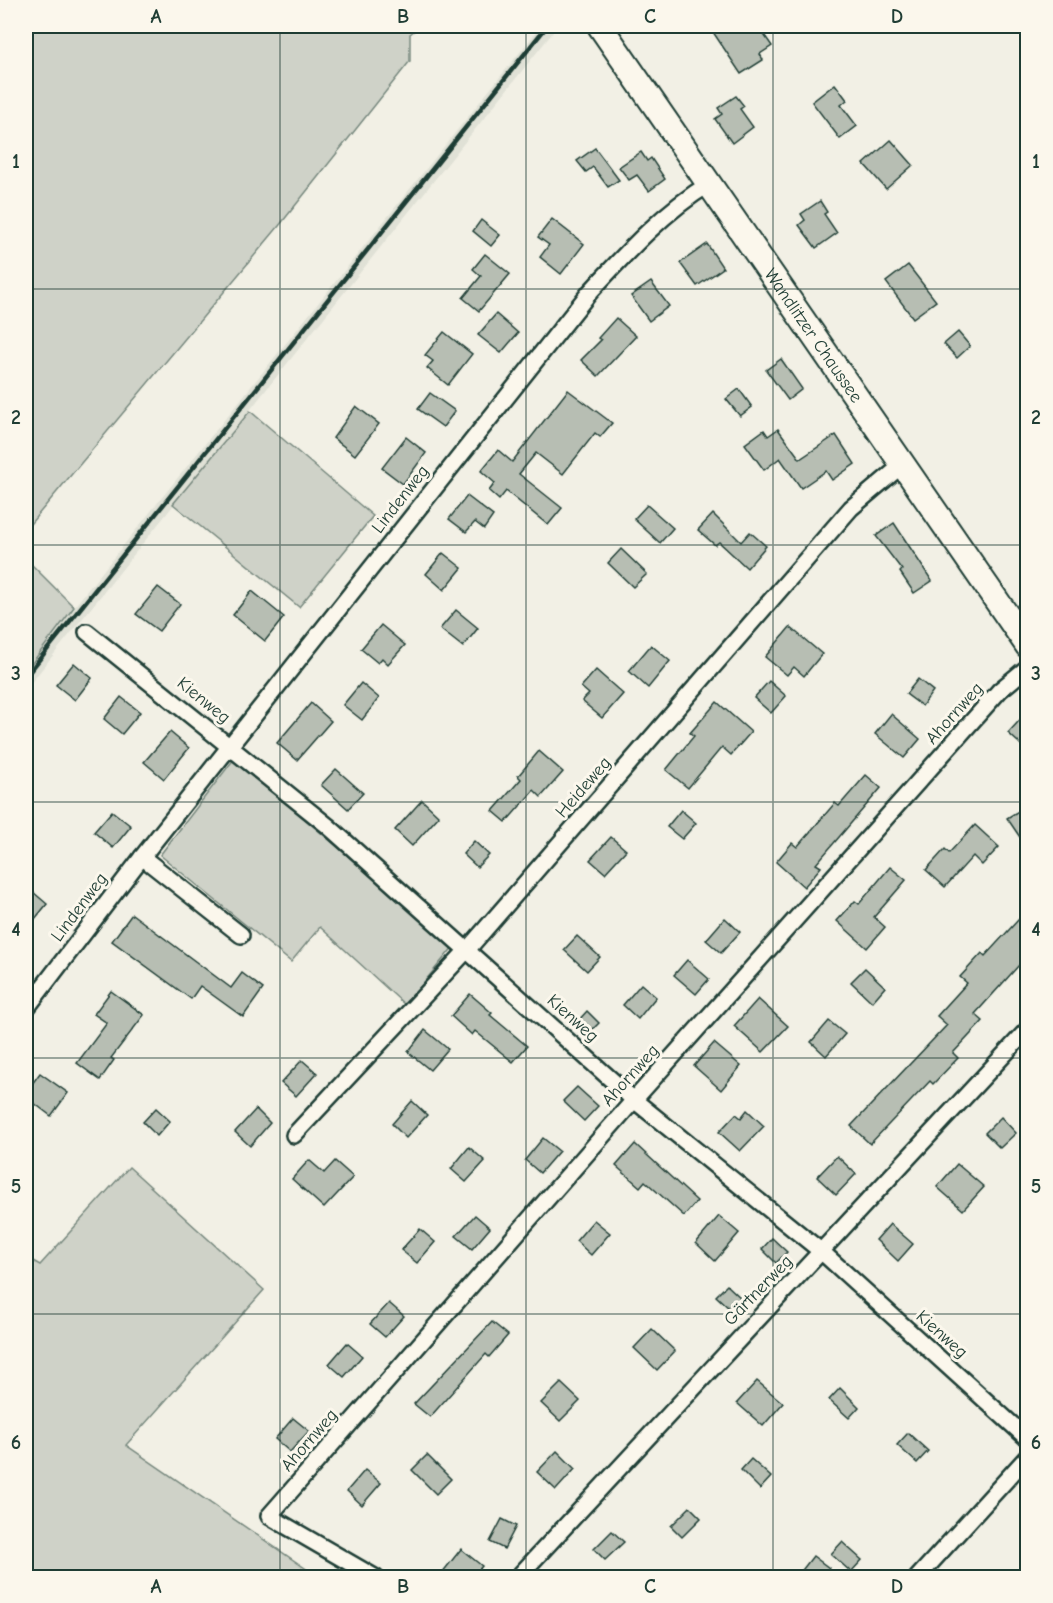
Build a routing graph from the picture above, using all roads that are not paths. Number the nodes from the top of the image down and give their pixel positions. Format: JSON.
{"nodes":[{"id":1,"x":600,"y":26,"type":"edge"},
{"id":2,"x":709,"y":184,"type":"junction"},
{"id":3,"x":902,"y":465,"type":"junction"},
{"id":4,"x":87,"y":632,"type":"dead end"},
{"id":5,"x":1028,"y":646,"type":"edge"},
{"id":6,"x":1028,"y":667,"type":"edge"},
{"id":7,"x":229,"y":746,"type":"junction"},
{"id":8,"x":142,"y":856,"type":"junction"},
{"id":9,"x":241,"y":935,"type":"dead end"},
{"id":10,"x":468,"y":949,"type":"junction"},
{"id":11,"x":26,"y":1009,"type":"edge"},
{"id":12,"x":1028,"y":1029,"type":"edge"},
{"id":13,"x":634,"y":1100,"type":"junction"},
{"id":14,"x":294,"y":1135,"type":"dead end"},
{"id":15,"x":822,"y":1252,"type":"junction"},
{"id":16,"x":1028,"y":1439,"type":"edge"},
{"id":17,"x":1028,"y":1456,"type":"edge"},
{"id":18,"x":376,"y":1578,"type":"edge"},
{"id":19,"x":517,"y":1578,"type":"edge"},
{"id":20,"x":917,"y":1578,"type":"edge"}],
"edges":[{"from":1,"to":2,"type":"main road","name":"Wandlitzer Chaussee"},
{"from":2,"to":3,"type":"main road","name":"Wandlitzer Chaussee"},
{"from":2,"to":7,"type":"street","name":"Lindenweg"},
{"from":3,"to":5,"type":"main road","name":"Wandlitzer Chaussee"},
{"from":3,"to":10,"type":"street","name":"Heideweg"},
{"from":4,"to":7,"type":"street","name":"Kienweg"},
{"from":6,"to":13,"type":"street","name":"Ahornweg"},
{"from":7,"to":8,"type":"street","name":"Lindenweg"},
{"from":7,"to":10,"type":"street","name":"Kienweg"},
{"from":8,"to":9,"type":"street"},
{"from":8,"to":11,"type":"street","name":"Lindenweg"},
{"from":10,"to":13,"type":"street","name":"Kienweg"},
{"from":10,"to":14,"type":"street","name":"Heideweg"},
{"from":12,"to":15,"type":"street","name":"Gärtnerweg"},
{"from":13,"to":15,"type":"street","name":"Kienweg"},
{"from":13,"to":18,"type":"street","name":"Ahornweg"},
{"from":15,"to":16,"type":"street","name":"Kienweg"},
{"from":15,"to":19,"type":"street","name":"Gärtnerweg"},
{"from":17,"to":20,"type":"street"}]}
